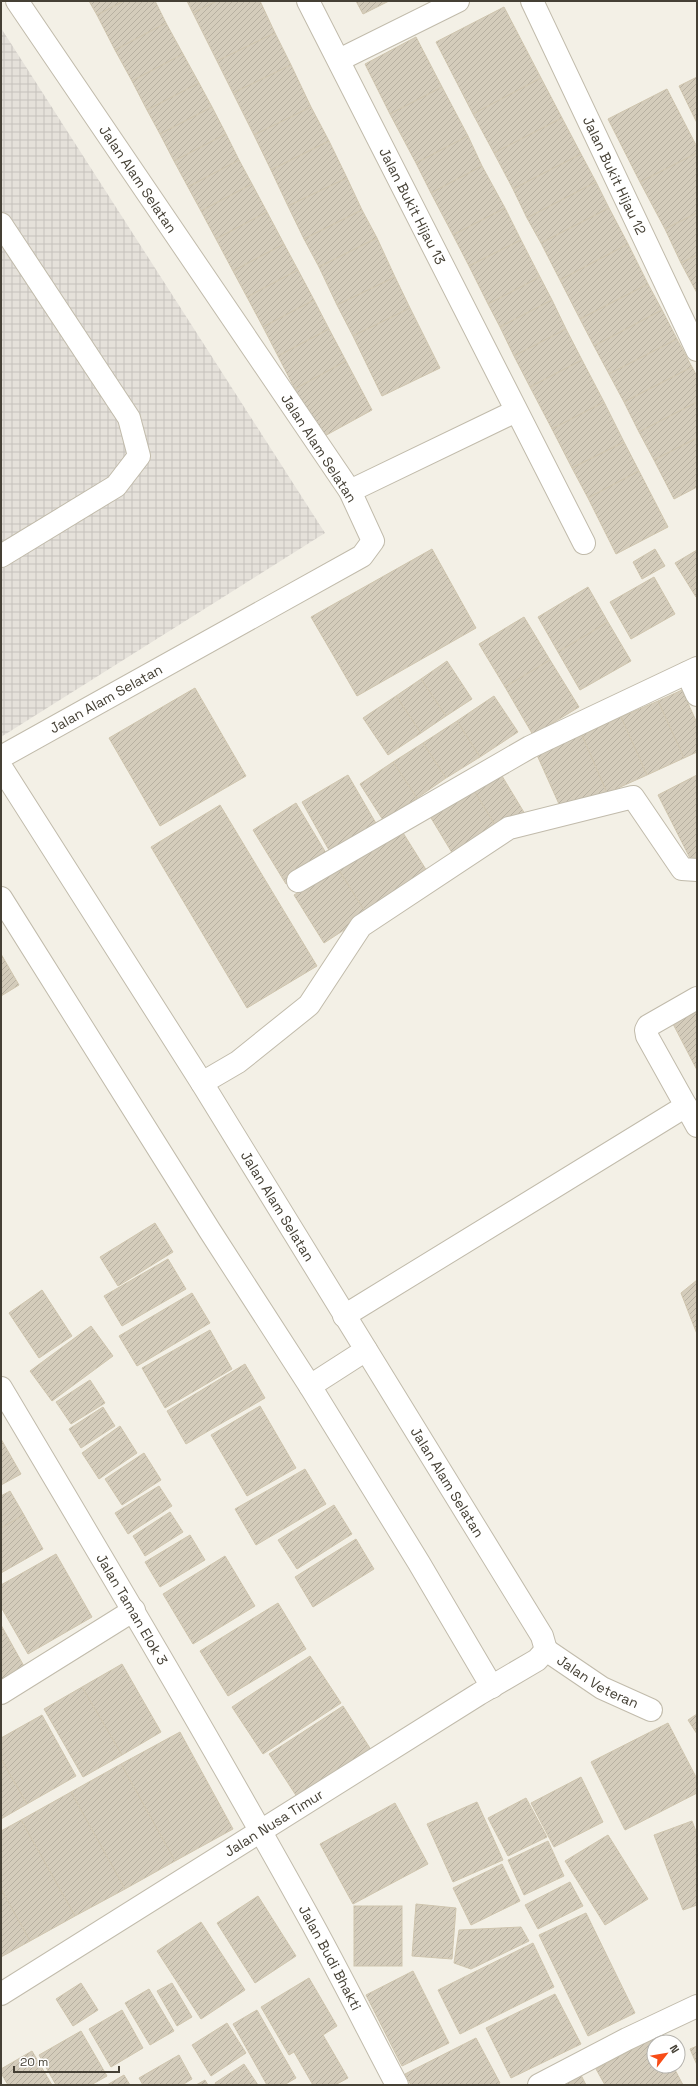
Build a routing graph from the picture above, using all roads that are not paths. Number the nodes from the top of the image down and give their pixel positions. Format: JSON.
{"nodes":[{"id":1,"x":17,"y":1,"type":"edge"},
{"id":2,"x":308,"y":1,"type":"edge"},
{"id":3,"x":458,"y":1,"type":"edge"},
{"id":4,"x":532,"y":1,"type":"edge"},
{"id":5,"x":340,"y":60,"type":"junction"},
{"id":6,"x":1,"y":224,"type":"edge"},
{"id":7,"x":697,"y":350,"type":"edge"},
{"id":8,"x":516,"y":410,"type":"junction"},
{"id":9,"x":350,"y":491,"type":"junction"},
{"id":10,"x":584,"y":543,"type":"dead end"},
{"id":11,"x":1,"y":556,"type":"edge"},
{"id":12,"x":692,"y":671,"type":"edge"},
{"id":13,"x":697,"y":695,"type":"edge"},
{"id":14,"x":1,"y":757,"type":"edge"},
{"id":15,"x":1,"y":767,"type":"edge"},
{"id":16,"x":697,"y":870,"type":"edge"},
{"id":17,"x":298,"y":881,"type":"dead end"},
{"id":18,"x":1,"y":898,"type":"edge"},
{"id":19,"x":697,"y":998,"type":"edge"},
{"id":20,"x":202,"y":1083,"type":"junction"},
{"id":21,"x":686,"y":1106,"type":"junction"},
{"id":22,"x":697,"y":1126,"type":"edge"},
{"id":23,"x":344,"y":1316,"type":"junction"},
{"id":24,"x":366,"y":1350,"type":"junction"},
{"id":25,"x":310,"y":1386,"type":"junction"},
{"id":26,"x":1,"y":1388,"type":"edge"},
{"id":27,"x":134,"y":1610,"type":"junction"},
{"id":28,"x":546,"y":1650,"type":"junction"},
{"id":29,"x":492,"y":1687,"type":"junction"},
{"id":30,"x":1,"y":1693,"type":"edge"},
{"id":31,"x":652,"y":1710,"type":"dead end"},
{"id":32,"x":260,"y":1831,"type":"junction"},
{"id":33,"x":1,"y":1994,"type":"edge"},
{"id":34,"x":697,"y":2006,"type":"edge"},
{"id":35,"x":397,"y":2085,"type":"edge"},
{"id":36,"x":539,"y":2085,"type":"edge"}],
"edges":[{"from":1,"to":9,"type":"street","name":"Jalan Alam Selatan"},
{"from":2,"to":5,"type":"street","name":"Jalan Bukit Hijau 13"},
{"from":3,"to":5,"type":"street"},
{"from":4,"to":7,"type":"street","name":"Jalan Bukit Hijau 12"},
{"from":5,"to":8,"type":"street","name":"Jalan Bukit Hijau 13"},
{"from":6,"to":11,"type":"street"},
{"from":8,"to":9,"type":"street"},
{"from":8,"to":10,"type":"street","name":"Jalan Bukit Hijau 13"},
{"from":9,"to":14,"type":"street","name":"Jalan Alam Selatan"},
{"from":12,"to":13,"type":"street"},
{"from":12,"to":17,"type":"street"},
{"from":15,"to":20,"type":"street","name":"Jalan Alam Selatan"},
{"from":16,"to":20,"type":"street"},
{"from":18,"to":25,"type":"street"},
{"from":19,"to":21,"type":"street"},
{"from":20,"to":23,"type":"street","name":"Jalan Alam Selatan"},
{"from":21,"to":22,"type":"street"},
{"from":21,"to":23,"type":"street"},
{"from":23,"to":24,"type":"street","name":"Jalan Alam Selatan"},
{"from":24,"to":25,"type":"street"},
{"from":24,"to":28,"type":"street","name":"Jalan Alam Selatan"},
{"from":25,"to":29,"type":"street"},
{"from":26,"to":27,"type":"street","name":"Jalan Taman Elok 3"},
{"from":27,"to":30,"type":"street"},
{"from":27,"to":32,"type":"street","name":"Jalan Taman Elok 3"},
{"from":28,"to":29,"type":"street","name":"Jalan Nusa Timur"},
{"from":28,"to":31,"type":"street","name":"Jalan Veteran"},
{"from":29,"to":32,"type":"street","name":"Jalan Nusa Timur"},
{"from":32,"to":33,"type":"street","name":"Jalan Nusa Timur"},
{"from":32,"to":35,"type":"street","name":"Jalan Budi Bhakti"},
{"from":34,"to":36,"type":"street"}]}
